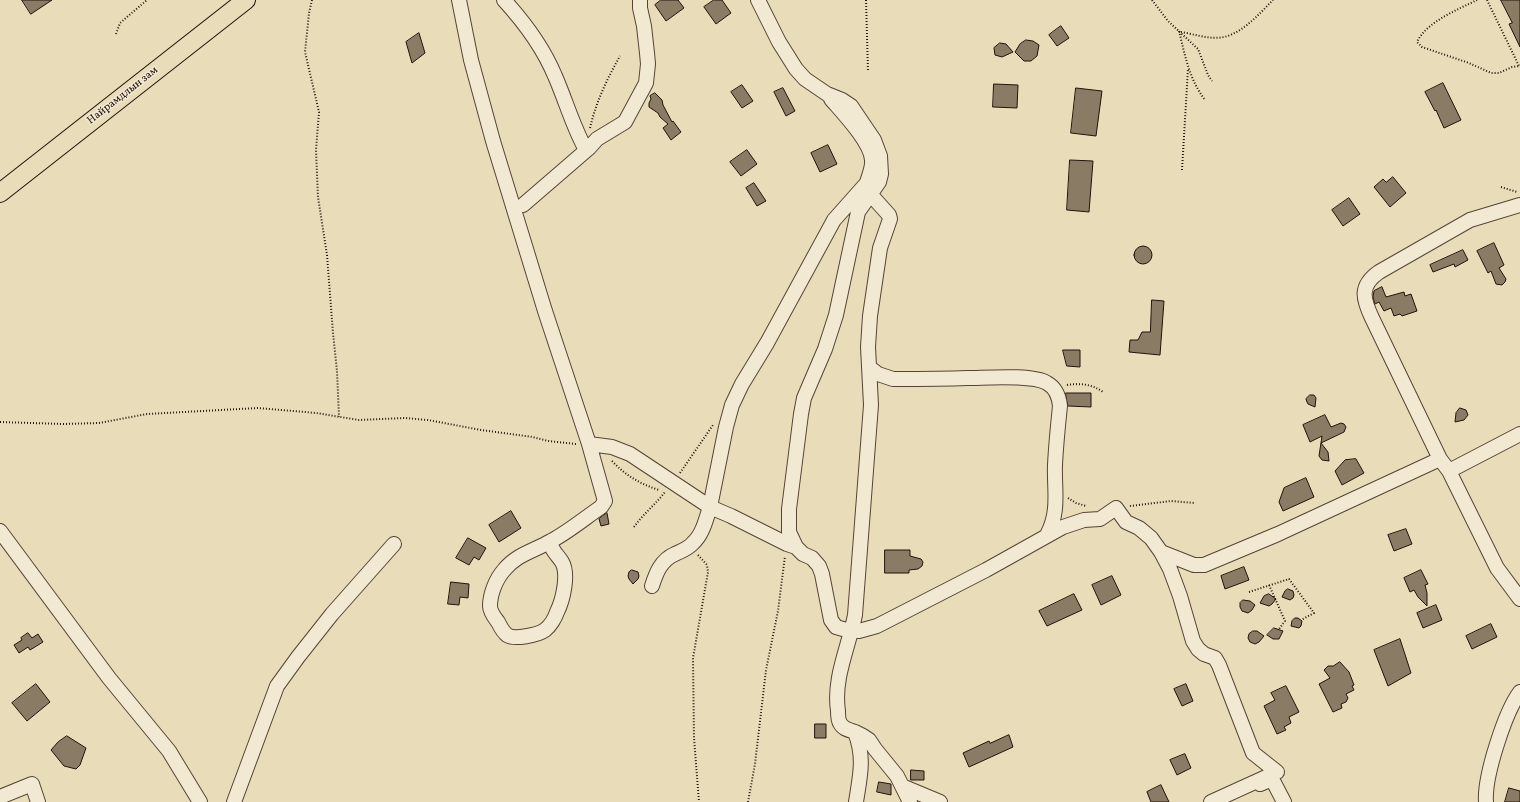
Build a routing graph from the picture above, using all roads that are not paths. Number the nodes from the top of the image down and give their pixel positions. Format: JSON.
{"nodes":[{"id":1,"x":246,"y":0,"type":"edge"},
{"id":2,"x":459,"y":0,"type":"edge"},
{"id":3,"x":504,"y":0,"type":"edge"},
{"id":4,"x":640,"y":0,"type":"edge"},
{"id":5,"x":758,"y":0,"type":"edge"},
{"id":6,"x":586,"y":150,"type":"junction"},
{"id":7,"x":868,"y":190,"type":"junction"},
{"id":8,"x":0,"y":193,"type":"edge"},
{"id":9,"x":523,"y":204,"type":"dead end"},
{"id":10,"x":1520,"y":205,"type":"edge"},
{"id":11,"x":869,"y":367,"type":"junction"},
{"id":12,"x":1520,"y":434,"type":"edge"},
{"id":13,"x":589,"y":444,"type":"junction"},
{"id":14,"x":1440,"y":459,"type":"junction"},
{"id":15,"x":1449,"y":471,"type":"junction"},
{"id":16,"x":710,"y":507,"type":"junction"},
{"id":17,"x":0,"y":531,"type":"edge"},
{"id":18,"x":1047,"y":535,"type":"junction"},
{"id":19,"x":551,"y":541,"type":"junction"},
{"id":20,"x":394,"y":544,"type":"dead end"},
{"id":21,"x":791,"y":546,"type":"junction"},
{"id":22,"x":1161,"y":552,"type":"junction"},
{"id":23,"x":652,"y":586,"type":"dead end"},
{"id":24,"x":1520,"y":599,"type":"edge"},
{"id":25,"x":844,"y":629,"type":"junction"},
{"id":26,"x":1520,"y":692,"type":"edge"},
{"id":27,"x":855,"y":732,"type":"junction"},
{"id":28,"x":904,"y":787,"type":"junction"},
{"id":29,"x":0,"y":797,"type":"edge"},
{"id":30,"x":38,"y":802,"type":"edge"},
{"id":31,"x":200,"y":802,"type":"edge"},
{"id":32,"x":234,"y":802,"type":"edge"},
{"id":33,"x":856,"y":802,"type":"edge"},
{"id":34,"x":910,"y":802,"type":"edge"},
{"id":35,"x":940,"y":802,"type":"edge"},
{"id":36,"x":1211,"y":802,"type":"edge"},
{"id":37,"x":1221,"y":802,"type":"edge"},
{"id":38,"x":1284,"y":802,"type":"edge"},
{"id":39,"x":1486,"y":802,"type":"edge"}],
"edges":[{"from":1,"to":8,"type":"main road","name":"Найрамдлын зам"},
{"from":2,"to":13,"type":"street"},
{"from":3,"to":6,"type":"street"},
{"from":4,"to":6,"type":"street"},
{"from":5,"to":7,"type":"street"},
{"from":6,"to":9,"type":"street"},
{"from":7,"to":11,"type":"street"},
{"from":7,"to":16,"type":"street"},
{"from":7,"to":21,"type":"street"},
{"from":10,"to":14,"type":"street"},
{"from":11,"to":18,"type":"street"},
{"from":11,"to":25,"type":"street"},
{"from":12,"to":15,"type":"street"},
{"from":13,"to":16,"type":"street"},
{"from":13,"to":19,"type":"street"},
{"from":14,"to":15,"type":"street"},
{"from":14,"to":22,"type":"street"},
{"from":15,"to":24,"type":"street"},
{"from":16,"to":21,"type":"street"},
{"from":16,"to":23,"type":"street"},
{"from":17,"to":31,"type":"street"},
{"from":18,"to":22,"type":"street"},
{"from":18,"to":25,"type":"street"},
{"from":19,"to":19,"type":"street"},
{"from":20,"to":32,"type":"street"},
{"from":21,"to":25,"type":"street"},
{"from":22,"to":36,"type":"street"},
{"from":25,"to":27,"type":"street"},
{"from":26,"to":39,"type":"street"},
{"from":27,"to":28,"type":"street"},
{"from":27,"to":33,"type":"street"},
{"from":28,"to":34,"type":"street"},
{"from":28,"to":35,"type":"street"},
{"from":29,"to":30,"type":"street"},
{"from":37,"to":38,"type":"street"}]}
